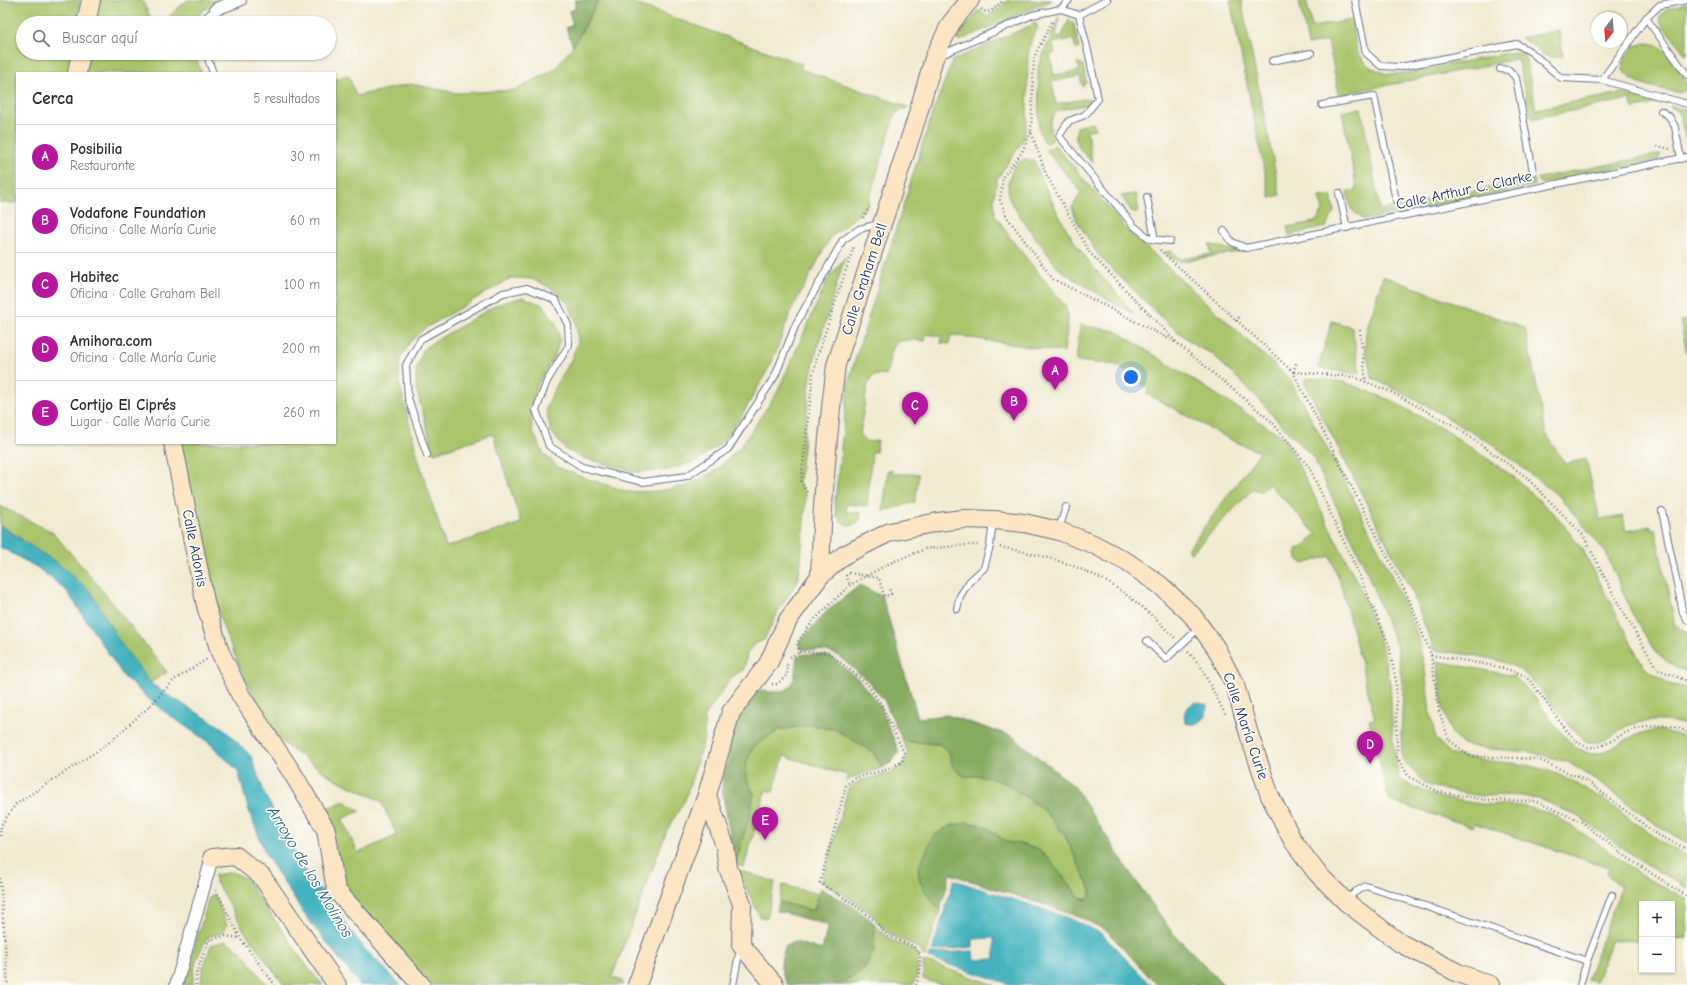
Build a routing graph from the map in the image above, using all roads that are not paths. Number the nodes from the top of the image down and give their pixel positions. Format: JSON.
{"nodes":[{"id":1,"x":90,"y":0,"type":"edge"},
{"id":2,"x":240,"y":0,"type":"edge"},
{"id":3,"x":970,"y":0,"type":"edge"},
{"id":4,"x":1069,"y":0,"type":"edge"},
{"id":5,"x":1107,"y":0,"type":"edge"},
{"id":6,"x":1355,"y":0,"type":"edge"},
{"id":7,"x":1687,"y":0,"type":"edge"},
{"id":8,"x":216,"y":9,"type":"joint"},
{"id":9,"x":1061,"y":9,"type":"junction"},
{"id":10,"x":1079,"y":15,"type":"junction"},
{"id":11,"x":87,"y":16,"type":"edge"},
{"id":12,"x":207,"y":16,"type":"edge"},
{"id":13,"x":1646,"y":18,"type":"junction"},
{"id":14,"x":1311,"y":53,"type":"dead end"},
{"id":15,"x":934,"y":58,"type":"junction"},
{"id":16,"x":80,"y":60,"type":"edge"},
{"id":17,"x":208,"y":60,"type":"edge"},
{"id":18,"x":1272,"y":61,"type":"dead end"},
{"id":19,"x":1500,"y":69,"type":"dead end"},
{"id":20,"x":77,"y":72,"type":"edge"},
{"id":21,"x":213,"y":72,"type":"edge"},
{"id":22,"x":1687,"y":75,"type":"edge"},
{"id":23,"x":1602,"y":80,"type":"junction"},
{"id":24,"x":1687,"y":104,"type":"edge"},
{"id":25,"x":1322,"y":105,"type":"dead end"},
{"id":26,"x":1660,"y":111,"type":"dead end"},
{"id":27,"x":1684,"y":158,"type":"edge"},
{"id":28,"x":1533,"y":172,"type":"dead end"},
{"id":29,"x":1339,"y":194,"type":"dead end"},
{"id":30,"x":1147,"y":197,"type":"dead end"},
{"id":31,"x":1396,"y":200,"type":"dead end"},
{"id":32,"x":882,"y":223,"type":"junction"},
{"id":33,"x":1347,"y":228,"type":"junction"},
{"id":34,"x":1224,"y":231,"type":"dead end"},
{"id":35,"x":1153,"y":240,"type":"junction"},
{"id":36,"x":1170,"y":242,"type":"dead end"},
{"id":37,"x":173,"y":444,"type":"edge"},
{"id":38,"x":427,"y":455,"type":"dead end"},
{"id":39,"x":1066,"y":507,"type":"dead end"},
{"id":40,"x":1662,"y":511,"type":"dead end"},
{"id":41,"x":994,"y":520,"type":"junction"},
{"id":42,"x":1059,"y":531,"type":"junction"},
{"id":43,"x":820,"y":576,"type":"junction"},
{"id":44,"x":957,"y":609,"type":"dead end"},
{"id":45,"x":1687,"y":620,"type":"edge"},
{"id":46,"x":1200,"y":627,"type":"junction"},
{"id":47,"x":1147,"y":641,"type":"dead end"},
{"id":48,"x":707,"y":795,"type":"junction"},
{"id":49,"x":212,"y":858,"type":"joint"},
{"id":50,"x":1612,"y":895,"type":"dead end"},
{"id":51,"x":1346,"y":902,"type":"junction"},
{"id":52,"x":741,"y":945,"type":"junction"},
{"id":53,"x":1587,"y":961,"type":"junction"},
{"id":54,"x":176,"y":985,"type":"edge"},
{"id":55,"x":337,"y":985,"type":"edge"},
{"id":56,"x":421,"y":985,"type":"edge"},
{"id":57,"x":637,"y":985,"type":"edge"},
{"id":58,"x":733,"y":985,"type":"edge"},
{"id":59,"x":775,"y":985,"type":"edge"},
{"id":60,"x":1490,"y":985,"type":"edge"},
{"id":61,"x":1580,"y":985,"type":"edge"}],
"edges":[{"from":1,"to":11,"type":"street"},
{"from":2,"to":8,"type":"street"},
{"from":3,"to":15,"type":"street","name":"Calle Graham Bell"},
{"from":4,"to":9,"type":"lane"},
{"from":5,"to":10,"type":"lane"},
{"from":6,"to":23,"type":"lane"},
{"from":7,"to":13,"type":"lane"},
{"from":8,"to":12,"type":"lane"},
{"from":9,"to":10,"type":"lane"},
{"from":9,"to":15,"type":"lane"},
{"from":10,"to":35,"type":"lane"},
{"from":13,"to":22,"type":"lane"},
{"from":13,"to":23,"type":"lane"},
{"from":14,"to":18,"type":"lane"},
{"from":15,"to":32,"type":"street","name":"Calle Graham Bell"},
{"from":16,"to":20,"type":"street"},
{"from":17,"to":21,"type":"lane"},
{"from":19,"to":28,"type":"lane"},
{"from":23,"to":24,"type":"lane"},
{"from":25,"to":31,"type":"lane"},
{"from":26,"to":27,"type":"lane"},
{"from":27,"to":33,"type":"lane","name":"Calle Arthur C. Clarke"},
{"from":29,"to":33,"type":"lane"},
{"from":30,"to":35,"type":"lane"},
{"from":32,"to":38,"type":"lane"},
{"from":32,"to":43,"type":"street","name":"Calle Graham Bell"},
{"from":33,"to":34,"type":"lane","name":"Calle Arthur C. Clarke"},
{"from":35,"to":36,"type":"lane"},
{"from":37,"to":56,"type":"street","name":"Calle Adonis"},
{"from":39,"to":42,"type":"lane"},
{"from":40,"to":45,"type":"lane"},
{"from":41,"to":42,"type":"street","name":"Calle María Curie"},
{"from":41,"to":43,"type":"street","name":"Calle María Curie"},
{"from":41,"to":44,"type":"lane"},
{"from":42,"to":46,"type":"street","name":"Calle María Curie"},
{"from":43,"to":48,"type":"street","name":"Calle María Curie"},
{"from":46,"to":47,"type":"lane"},
{"from":46,"to":51,"type":"street","name":"Calle María Curie"},
{"from":48,"to":52,"type":"street"},
{"from":48,"to":57,"type":"street","name":"Calle María Curie"},
{"from":49,"to":54,"type":"street"},
{"from":49,"to":55,"type":"street"},
{"from":50,"to":53,"type":"lane"},
{"from":51,"to":53,"type":"lane"},
{"from":51,"to":60,"type":"street","name":"Calle María Curie"},
{"from":52,"to":58,"type":"lane"},
{"from":52,"to":59,"type":"street"},
{"from":53,"to":61,"type":"lane"}]}
